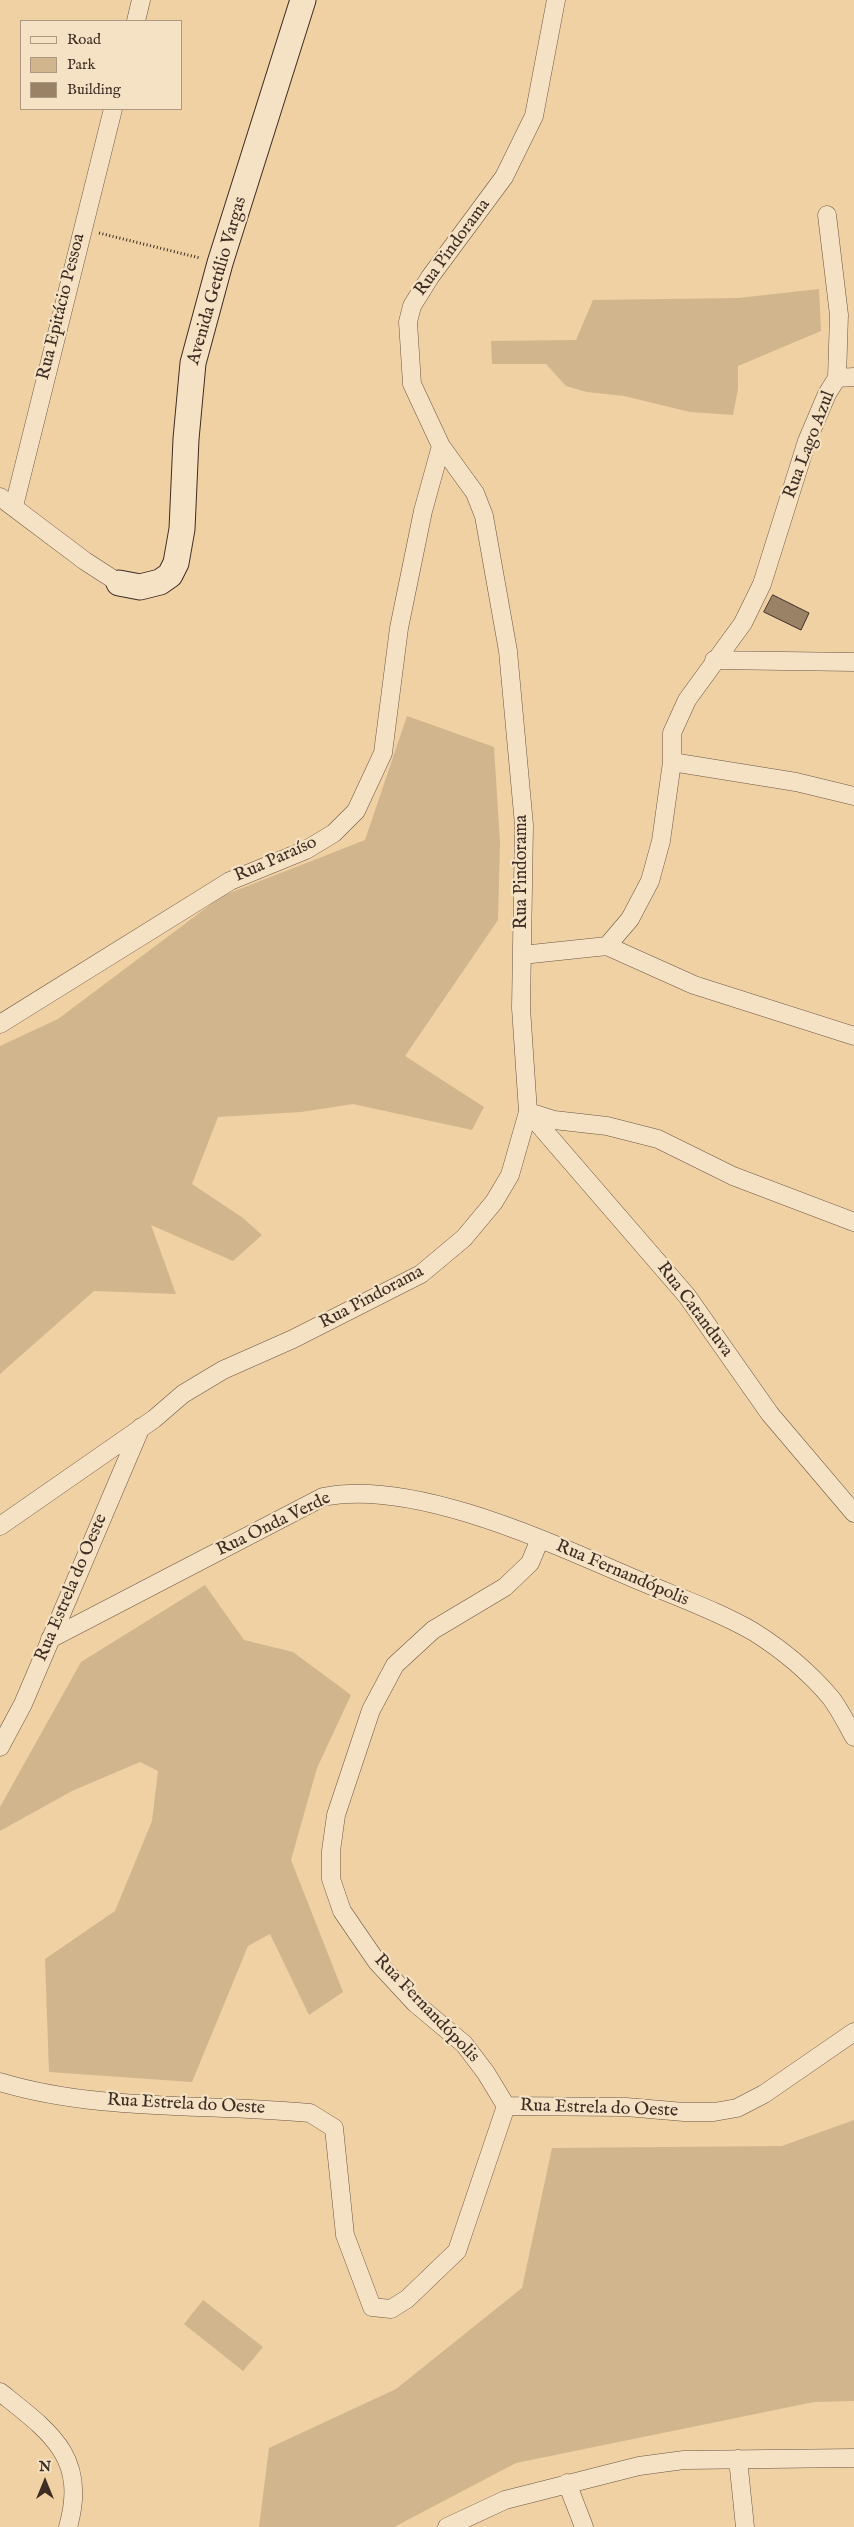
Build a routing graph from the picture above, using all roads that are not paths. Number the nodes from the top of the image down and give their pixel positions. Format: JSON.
{"nodes":[{"id":1,"x":141,"y":0,"type":"edge"},
{"id":2,"x":303,"y":0,"type":"edge"},
{"id":3,"x":556,"y":0,"type":"edge"},
{"id":4,"x":136,"y":20,"type":"edge"},
{"id":5,"x":113,"y":110,"type":"edge"},
{"id":6,"x":827,"y":215,"type":"dead end"},
{"id":7,"x":846,"y":378,"type":"edge"},
{"id":8,"x":441,"y":446,"type":"junction"},
{"id":9,"x":7,"y":502,"type":"edge"},
{"id":10,"x":119,"y":583,"type":"joint"},
{"id":11,"x":714,"y":660,"type":"junction"},
{"id":12,"x":854,"y":662,"type":"edge"},
{"id":13,"x":672,"y":762,"type":"junction"},
{"id":14,"x":854,"y":796,"type":"edge"},
{"id":15,"x":607,"y":946,"type":"junction"},
{"id":16,"x":522,"y":955,"type":"junction"},
{"id":17,"x":0,"y":1024,"type":"edge"},
{"id":18,"x":854,"y":1036,"type":"edge"},
{"id":19,"x":528,"y":1112,"type":"junction"},
{"id":20,"x":854,"y":1222,"type":"edge"},
{"id":21,"x":141,"y":1427,"type":"junction"},
{"id":22,"x":854,"y":1513,"type":"edge"},
{"id":23,"x":0,"y":1526,"type":"edge"},
{"id":24,"x":540,"y":1539,"type":"junction"},
{"id":25,"x":50,"y":1639,"type":"junction"},
{"id":26,"x":854,"y":1737,"type":"edge"},
{"id":27,"x":0,"y":1747,"type":"edge"},
{"id":28,"x":854,"y":2032,"type":"edge"},
{"id":29,"x":0,"y":2082,"type":"edge"},
{"id":30,"x":506,"y":2106,"type":"junction"},
{"id":31,"x":0,"y":2392,"type":"edge"},
{"id":32,"x":854,"y":2458,"type":"edge"},
{"id":33,"x":738,"y":2459,"type":"junction"},
{"id":34,"x":567,"y":2483,"type":"junction"},
{"id":35,"x":68,"y":2527,"type":"edge"},
{"id":36,"x":447,"y":2527,"type":"edge"},
{"id":37,"x":584,"y":2527,"type":"edge"},
{"id":38,"x":745,"y":2527,"type":"edge"}],
"edges":[{"from":1,"to":4,"type":"street"},
{"from":2,"to":10,"type":"street","name":"Avenida Getúlio Vargas"},
{"from":3,"to":8,"type":"street","name":"Rua Pindorama"},
{"from":5,"to":9,"type":"street","name":"Rua Epitácio Pessoa"},
{"from":6,"to":7,"type":"street","name":"Rua Lago Azul"},
{"from":7,"to":11,"type":"street","name":"Rua Lago Azul"},
{"from":8,"to":16,"type":"street","name":"Rua Pindorama"},
{"from":8,"to":17,"type":"street","name":"Rua Paraíso"},
{"from":9,"to":10,"type":"street"},
{"from":11,"to":12,"type":"street"},
{"from":11,"to":13,"type":"street","name":"Rua Lago Azul"},
{"from":13,"to":14,"type":"street"},
{"from":13,"to":15,"type":"street","name":"Rua Lago Azul"},
{"from":15,"to":16,"type":"street"},
{"from":15,"to":18,"type":"street"},
{"from":16,"to":19,"type":"street","name":"Rua Pindorama"},
{"from":19,"to":20,"type":"street"},
{"from":19,"to":21,"type":"street","name":"Rua Pindorama"},
{"from":19,"to":22,"type":"street","name":"Rua Catanduva"},
{"from":21,"to":23,"type":"street","name":"Rua Pindorama"},
{"from":21,"to":25,"type":"street","name":"Rua Estrela do Oeste"},
{"from":24,"to":25,"type":"street","name":"Rua Onda Verde"},
{"from":24,"to":26,"type":"street","name":"Rua Fernandópolis"},
{"from":24,"to":30,"type":"street","name":"Rua Fernandópolis"},
{"from":25,"to":27,"type":"street","name":"Rua Estrela do Oeste"},
{"from":28,"to":30,"type":"street","name":"Rua Estrela do Oeste"},
{"from":29,"to":30,"type":"street","name":"Rua Estrela do Oeste"},
{"from":31,"to":35,"type":"street"},
{"from":32,"to":33,"type":"street"},
{"from":33,"to":34,"type":"street"},
{"from":33,"to":38,"type":"street"},
{"from":34,"to":36,"type":"street"},
{"from":34,"to":37,"type":"street"}]}
